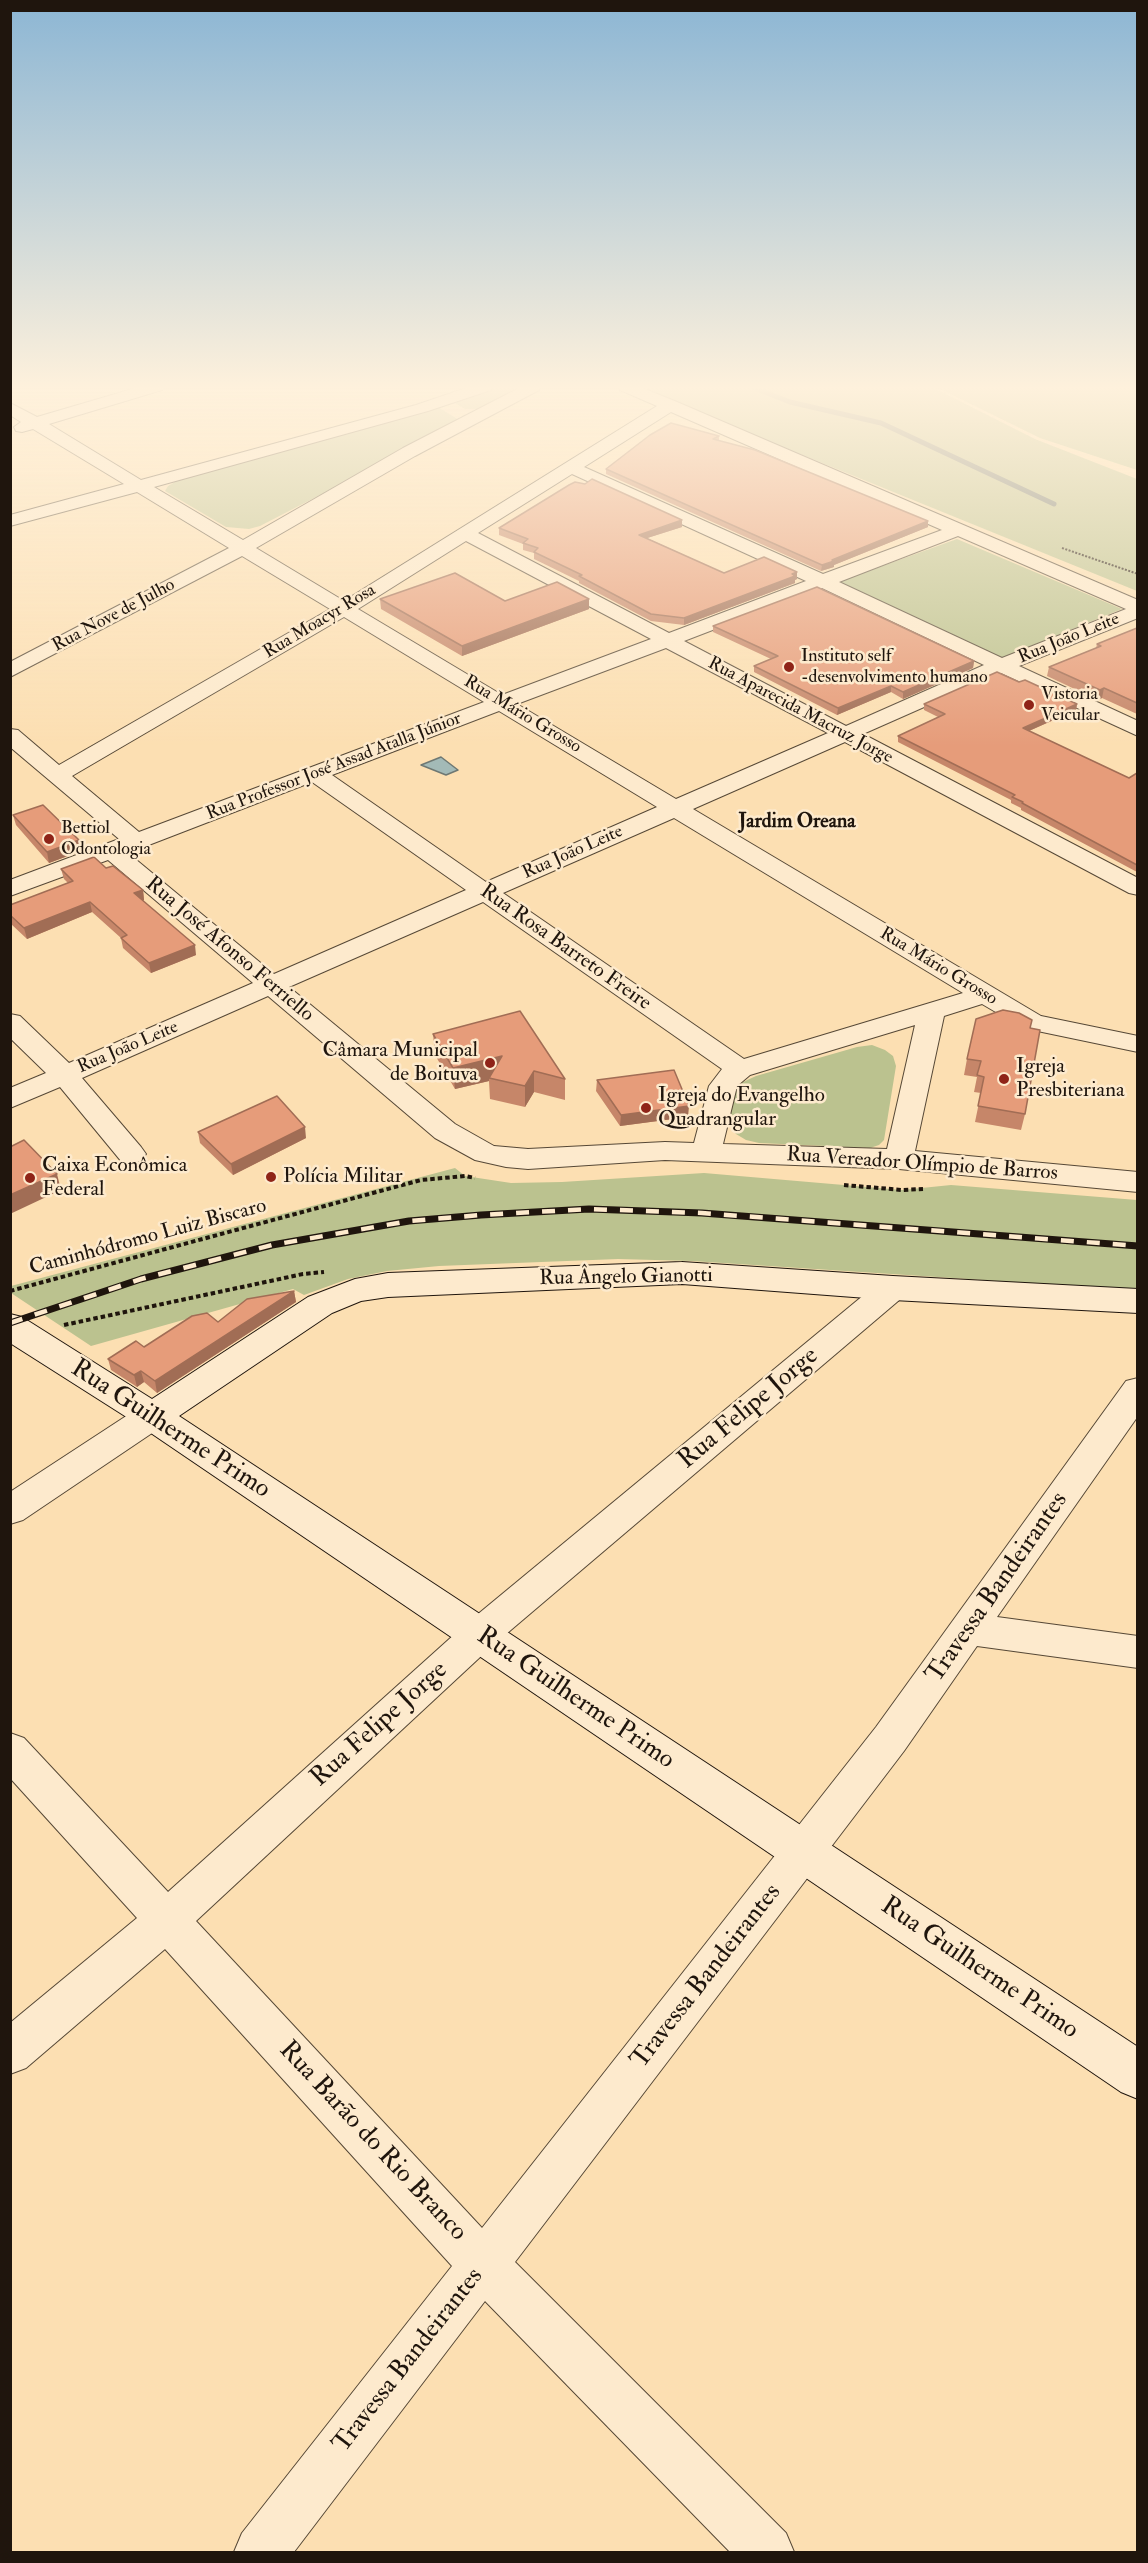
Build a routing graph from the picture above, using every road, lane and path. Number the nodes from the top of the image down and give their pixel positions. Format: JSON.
{"nodes":[{"id":1,"x":61,"y":507,"type":"edge"},
{"id":2,"x":174,"y":507,"type":"edge"},
{"id":3,"x":316,"y":507,"type":"edge"},
{"id":4,"x":507,"y":507,"type":"edge"},
{"id":5,"x":658,"y":507,"type":"edge"},
{"id":6,"x":908,"y":507,"type":"edge"},
{"id":7,"x":10,"y":521,"type":"edge"},
{"id":8,"x":960,"y":529,"type":"junction"},
{"id":9,"x":464,"y":533,"type":"junction"},
{"id":10,"x":243,"y":548,"type":"junction"},
{"id":11,"x":822,"y":581,"type":"junction"},
{"id":12,"x":344,"y":609,"type":"junction"},
{"id":13,"x":1137,"y":609,"type":"edge"},
{"id":14,"x":667,"y":640,"type":"junction"},
{"id":15,"x":1003,"y":665,"type":"junction"},
{"id":16,"x":10,"y":670,"type":"edge"},
{"id":17,"x":501,"y":703,"type":"junction"},
{"id":18,"x":1137,"y":730,"type":"edge"},
{"id":19,"x":10,"y":735,"type":"edge"},
{"id":20,"x":844,"y":735,"type":"junction"},
{"id":21,"x":315,"y":774,"type":"junction"},
{"id":22,"x":58,"y":775,"type":"junction"},
{"id":23,"x":676,"y":808,"type":"junction"},
{"id":24,"x":137,"y":842,"type":"junction"},
{"id":25,"x":111,"y":851,"type":"junction"},
{"id":26,"x":1137,"y":888,"type":"edge"},
{"id":27,"x":10,"y":889,"type":"edge"},
{"id":28,"x":485,"y":892,"type":"junction"},
{"id":29,"x":272,"y":986,"type":"junction"},
{"id":30,"x":985,"y":996,"type":"junction"},
{"id":31,"x":931,"y":1013,"type":"junction"},
{"id":32,"x":10,"y":1022,"type":"edge"},
{"id":33,"x":1137,"y":1044,"type":"edge"},
{"id":34,"x":740,"y":1069,"type":"junction"},
{"id":35,"x":65,"y":1075,"type":"junction"},
{"id":36,"x":10,"y":1099,"type":"edge"},
{"id":37,"x":706,"y":1151,"type":"junction"},
{"id":38,"x":130,"y":1154,"type":"dead end"},
{"id":39,"x":898,"y":1160,"type":"junction"},
{"id":40,"x":952,"y":1165,"type":"junction"},
{"id":41,"x":482,"y":1180,"type":"dead end"},
{"id":42,"x":1137,"y":1182,"type":"edge"},
{"id":43,"x":843,"y":1185,"type":"dead end"},
{"id":44,"x":893,"y":1288,"type":"junction"},
{"id":45,"x":10,"y":1291,"type":"edge"},
{"id":46,"x":354,"y":1291,"type":"junction"},
{"id":47,"x":1137,"y":1301,"type":"edge"},
{"id":48,"x":20,"y":1333,"type":"edge"},
{"id":49,"x":1137,"y":1390,"type":"edge"},
{"id":50,"x":152,"y":1416,"type":"junction"},
{"id":51,"x":10,"y":1510,"type":"edge"},
{"id":52,"x":969,"y":1629,"type":"junction"},
{"id":53,"x":479,"y":1635,"type":"junction"},
{"id":54,"x":1137,"y":1652,"type":"edge"},
{"id":55,"x":10,"y":1750,"type":"edge"},
{"id":56,"x":804,"y":1852,"type":"junction"},
{"id":57,"x":167,"y":1920,"type":"junction"},
{"id":58,"x":10,"y":2052,"type":"edge"},
{"id":59,"x":1137,"y":2074,"type":"edge"},
{"id":60,"x":484,"y":2265,"type":"junction"},
{"id":61,"x":261,"y":2553,"type":"edge"},
{"id":62,"x":767,"y":2553,"type":"edge"}],
"edges":[{"from":1,"to":7,"type":"street"},
{"from":2,"to":10,"type":"street","name":"Rua Mário Grosso"},
{"from":3,"to":10,"type":"street","name":"Rua Nove de Julho"},
{"from":4,"to":9,"type":"street","name":"Rua Moacyr Rosa"},
{"from":5,"to":11,"type":"street"},
{"from":6,"to":8,"type":"street"},
{"from":8,"to":11,"type":"street","name":"Rua Professor José Assad Atalla Júnior"},
{"from":8,"to":13,"type":"street"},
{"from":9,"to":12,"type":"street","name":"Rua Moacyr Rosa"},
{"from":9,"to":14,"type":"street","name":"Rua Aparecida Macruz Jorge"},
{"from":10,"to":12,"type":"street","name":"Rua Mário Grosso"},
{"from":10,"to":16,"type":"street","name":"Rua Nove de Julho"},
{"from":11,"to":14,"type":"street","name":"Rua Professor José Assad Atalla Júnior"},
{"from":11,"to":15,"type":"street"},
{"from":12,"to":17,"type":"street","name":"Rua Mário Grosso"},
{"from":12,"to":22,"type":"street","name":"Rua Moacyr Rosa"},
{"from":13,"to":15,"type":"street","name":"Rua João Leite"},
{"from":14,"to":17,"type":"street","name":"Rua Professor José Assad Atalla Júnior"},
{"from":14,"to":20,"type":"street","name":"Rua Aparecida Macruz Jorge"},
{"from":15,"to":18,"type":"street"},
{"from":15,"to":20,"type":"street","name":"Rua João Leite"},
{"from":17,"to":21,"type":"street","name":"Rua Professor José Assad Atalla Júnior"},
{"from":17,"to":23,"type":"street","name":"Rua Mário Grosso"},
{"from":19,"to":22,"type":"street"},
{"from":20,"to":23,"type":"street","name":"Rua João Leite"},
{"from":20,"to":26,"type":"street","name":"Rua Aparecida Macruz Jorge"},
{"from":21,"to":24,"type":"street","name":"Rua Professor José Assad Atalla Júnior"},
{"from":21,"to":28,"type":"street","name":"Rua Rosa Barreto Freire"},
{"from":22,"to":24,"type":"street"},
{"from":23,"to":28,"type":"street","name":"Rua João Leite"},
{"from":23,"to":30,"type":"street","name":"Rua Mário Grosso"},
{"from":24,"to":25,"type":"street","name":"Rua Professor José Assad Atalla Júnior"},
{"from":25,"to":27,"type":"street","name":"Rua Professor José Assad Atalla Júnior"},
{"from":25,"to":29,"type":"street","name":"Rua José Afonso Ferriello"},
{"from":28,"to":29,"type":"street","name":"Rua João Leite"},
{"from":28,"to":34,"type":"street","name":"Rua Rosa Barreto Freire"},
{"from":29,"to":35,"type":"street","name":"Rua João Leite"},
{"from":29,"to":37,"type":"street","name":"Rua José Afonso Ferriello"},
{"from":30,"to":31,"type":"street"},
{"from":30,"to":33,"type":"street","name":"Rua Mário Grosso"},
{"from":31,"to":34,"type":"street"},
{"from":31,"to":39,"type":"street"},
{"from":32,"to":35,"type":"street"},
{"from":34,"to":37,"type":"street"},
{"from":35,"to":36,"type":"street","name":"Rua João Leite"},
{"from":35,"to":38,"type":"street"},
{"from":37,"to":39,"type":"street","name":"Rua Vereador Olímpio de Barros"},
{"from":39,"to":40,"type":"street","name":"Rua Vereador Olímpio de Barros"},
{"from":40,"to":42,"type":"street","name":"Rua Vereador Olímpio de Barros"},
{"from":40,"to":43,"type":"path"},
{"from":41,"to":45,"type":"path","name":"Caminhódromo Luiz Biscaro"},
{"from":44,"to":46,"type":"main road","name":"Rua Ângelo Gianotti"},
{"from":44,"to":47,"type":"main road","name":"Rua Ângelo Gianotti"},
{"from":44,"to":53,"type":"street","name":"Rua Felipe Jorge"},
{"from":46,"to":48,"type":"path"},
{"from":46,"to":50,"type":"main road","name":"Rua Ângelo Gianotti"},
{"from":48,"to":50,"type":"main road","name":"Rua Guilherme Primo"},
{"from":49,"to":52,"type":"street","name":"Travessa Bandeirantes"},
{"from":50,"to":51,"type":"street"},
{"from":50,"to":53,"type":"main road","name":"Rua Guilherme Primo"},
{"from":52,"to":54,"type":"street"},
{"from":52,"to":56,"type":"street","name":"Travessa Bandeirantes"},
{"from":53,"to":56,"type":"main road","name":"Rua Guilherme Primo"},
{"from":53,"to":57,"type":"street","name":"Rua Felipe Jorge"},
{"from":55,"to":57,"type":"street","name":"Rua Barão do Rio Branco"},
{"from":56,"to":59,"type":"main road","name":"Rua Guilherme Primo"},
{"from":56,"to":60,"type":"street","name":"Travessa Bandeirantes"},
{"from":57,"to":58,"type":"street","name":"Rua Felipe Jorge"},
{"from":57,"to":60,"type":"street","name":"Rua Barão do Rio Branco"},
{"from":60,"to":61,"type":"street","name":"Travessa Bandeirantes"},
{"from":60,"to":62,"type":"street","name":"Rua Barão do Rio Branco"}]}
